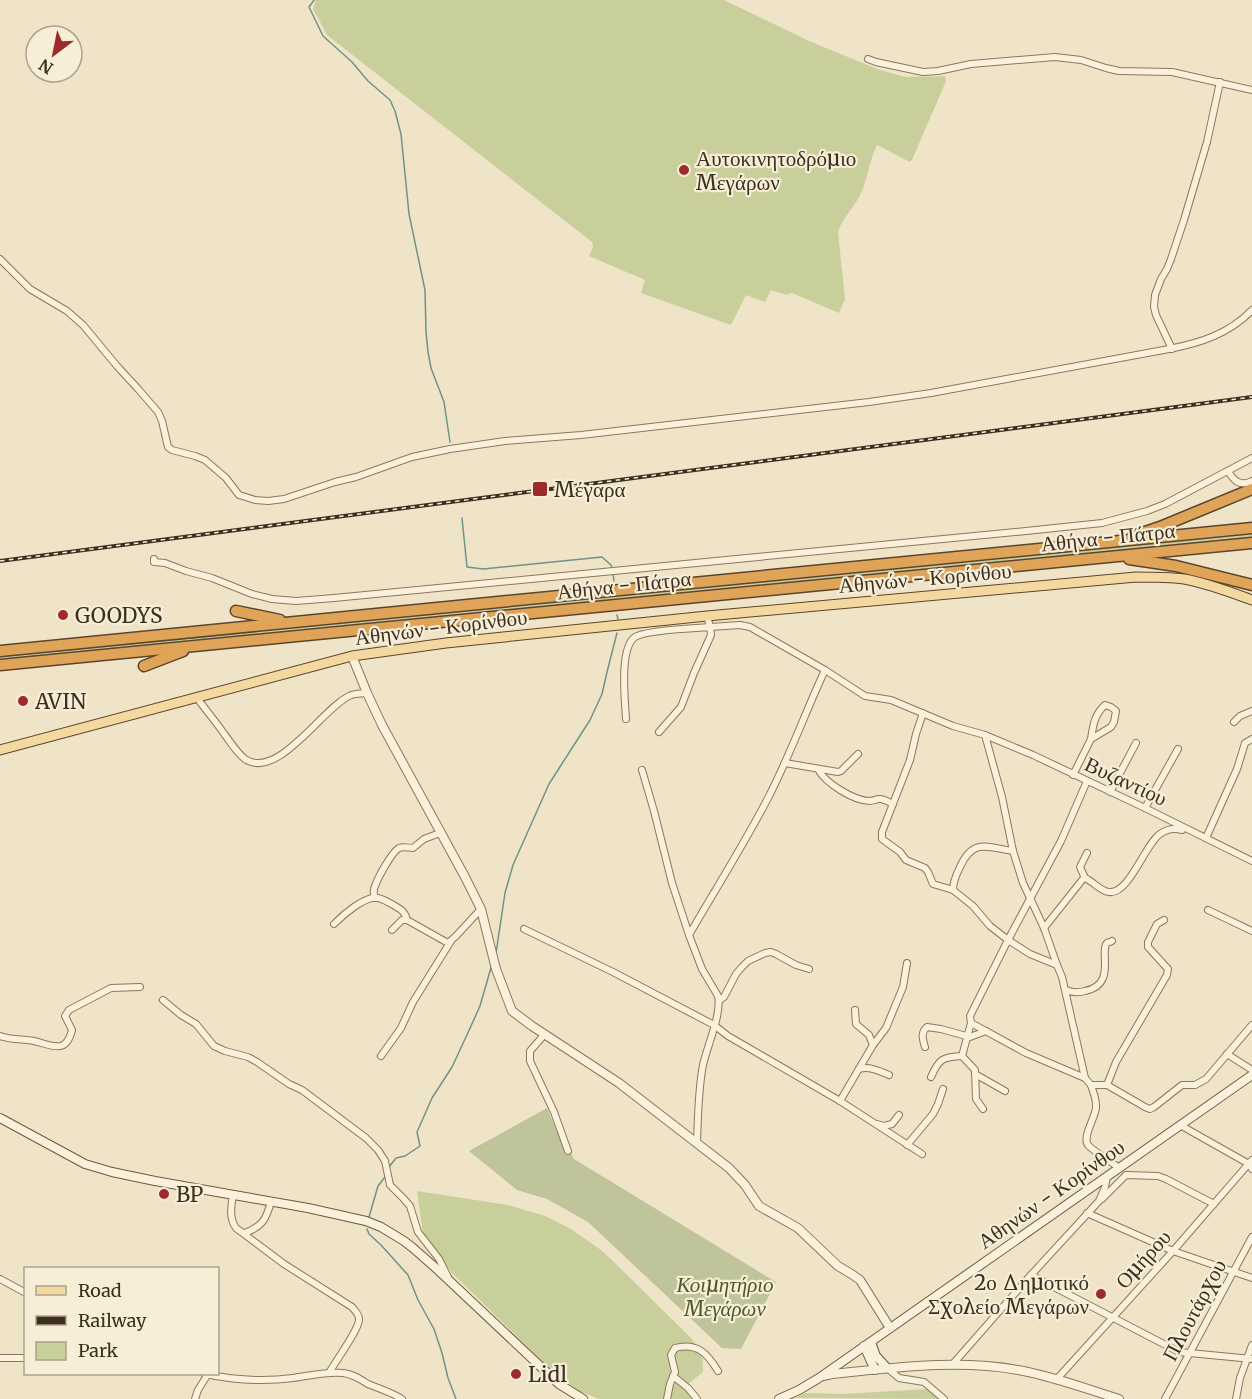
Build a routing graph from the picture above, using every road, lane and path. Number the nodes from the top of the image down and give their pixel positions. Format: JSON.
{"nodes":[{"id":1,"x":868,"y":59,"type":"dead end"},
{"id":2,"x":1220,"y":82,"type":"junction"},
{"id":3,"x":1252,"y":90,"type":"edge"},
{"id":4,"x":0,"y":259,"type":"edge"},
{"id":5,"x":1252,"y":310,"type":"edge"},
{"id":6,"x":1172,"y":349,"type":"junction"},
{"id":7,"x":1252,"y":458,"type":"edge"},
{"id":8,"x":1228,"y":471,"type":"junction"},
{"id":9,"x":1252,"y":481,"type":"edge"},
{"id":10,"x":1252,"y":489,"type":"edge"},
{"id":11,"x":1252,"y":528,"type":"edge"},
{"id":12,"x":1119,"y":541,"type":"junction"},
{"id":13,"x":1252,"y":543,"type":"edge"},
{"id":14,"x":1115,"y":556,"type":"junction"},
{"id":15,"x":154,"y":559,"type":"dead end"},
{"id":16,"x":1252,"y":585,"type":"edge"},
{"id":17,"x":1252,"y":600,"type":"edge"},
{"id":18,"x":236,"y":611,"type":"dead end"},
{"id":19,"x":707,"y":616,"type":"junction"},
{"id":20,"x":292,"y":622,"type":"junction"},
{"id":21,"x":710,"y":627,"type":"junction"},
{"id":22,"x":195,"y":646,"type":"junction"},
{"id":23,"x":0,"y":651,"type":"edge"},
{"id":24,"x":352,"y":656,"type":"junction"},
{"id":25,"x":0,"y":665,"type":"edge"},
{"id":26,"x":144,"y":666,"type":"dead end"},
{"id":27,"x":825,"y":670,"type":"junction"},
{"id":28,"x":367,"y":693,"type":"junction"},
{"id":29,"x":198,"y":698,"type":"junction"},
{"id":30,"x":1252,"y":711,"type":"edge"},
{"id":31,"x":923,"y":713,"type":"junction"},
{"id":32,"x":626,"y":719,"type":"dead end"},
{"id":33,"x":1234,"y":722,"type":"dead end"},
{"id":34,"x":659,"y":732,"type":"dead end"},
{"id":35,"x":984,"y":735,"type":"junction"},
{"id":36,"x":1252,"y":739,"type":"edge"},
{"id":37,"x":1091,"y":740,"type":"junction"},
{"id":38,"x":1136,"y":742,"type":"dead end"},
{"id":39,"x":1178,"y":749,"type":"dead end"},
{"id":40,"x":0,"y":750,"type":"edge"},
{"id":41,"x":858,"y":754,"type":"dead end"},
{"id":42,"x":785,"y":763,"type":"junction"},
{"id":43,"x":818,"y":769,"type":"junction"},
{"id":44,"x":642,"y":770,"type":"dead end"},
{"id":45,"x":1073,"y":774,"type":"junction"},
{"id":46,"x":1087,"y":781,"type":"junction"},
{"id":47,"x":1110,"y":792,"type":"junction"},
{"id":48,"x":893,"y":804,"type":"junction"},
{"id":49,"x":1145,"y":808,"type":"junction"},
{"id":50,"x":440,"y":833,"type":"junction"},
{"id":51,"x":1197,"y":834,"type":"junction"},
{"id":52,"x":1206,"y":838,"type":"junction"},
{"id":53,"x":1013,"y":851,"type":"junction"},
{"id":54,"x":1087,"y":853,"type":"dead end"},
{"id":55,"x":1252,"y":861,"type":"edge"},
{"id":56,"x":1085,"y":878,"type":"junction"},
{"id":57,"x":953,"y":890,"type":"junction"},
{"id":58,"x":375,"y":898,"type":"junction"},
{"id":59,"x":1030,"y":898,"type":"junction"},
{"id":60,"x":481,"y":909,"type":"junction"},
{"id":61,"x":1208,"y":910,"type":"dead end"},
{"id":62,"x":407,"y":920,"type":"junction"},
{"id":63,"x":1164,"y":920,"type":"dead end"},
{"id":64,"x":334,"y":924,"type":"dead end"},
{"id":65,"x":1044,"y":928,"type":"junction"},
{"id":66,"x":524,"y":929,"type":"dead end"},
{"id":67,"x":393,"y":930,"type":"dead end"},
{"id":68,"x":1252,"y":931,"type":"edge"},
{"id":69,"x":689,"y":935,"type":"junction"},
{"id":70,"x":1008,"y":940,"type":"junction"},
{"id":71,"x":451,"y":941,"type":"junction"},
{"id":72,"x":1112,"y":941,"type":"dead end"},
{"id":73,"x":907,"y":963,"type":"dead end"},
{"id":74,"x":1057,"y":965,"type":"junction"},
{"id":75,"x":809,"y":969,"type":"dead end"},
{"id":76,"x":140,"y":987,"type":"dead end"},
{"id":77,"x":1066,"y":990,"type":"junction"},
{"id":78,"x":163,"y":1000,"type":"dead end"},
{"id":79,"x":719,"y":1001,"type":"junction"},
{"id":80,"x":855,"y":1010,"type":"dead end"},
{"id":81,"x":971,"y":1023,"type":"junction"},
{"id":82,"x":714,"y":1025,"type":"junction"},
{"id":83,"x":1252,"y":1026,"type":"edge"},
{"id":84,"x":986,"y":1031,"type":"junction"},
{"id":85,"x":544,"y":1034,"type":"junction"},
{"id":86,"x":0,"y":1036,"type":"edge"},
{"id":87,"x":967,"y":1036,"type":"junction"},
{"id":88,"x":873,"y":1045,"type":"junction"},
{"id":89,"x":926,"y":1047,"type":"dead end"},
{"id":90,"x":1227,"y":1054,"type":"junction"},
{"id":91,"x":381,"y":1056,"type":"dead end"},
{"id":92,"x":962,"y":1056,"type":"junction"},
{"id":93,"x":859,"y":1070,"type":"junction"},
{"id":94,"x":1252,"y":1070,"type":"edge"},
{"id":95,"x":975,"y":1074,"type":"junction"},
{"id":96,"x":889,"y":1075,"type":"dead end"},
{"id":97,"x":1252,"y":1075,"type":"edge"},
{"id":98,"x":931,"y":1077,"type":"dead end"},
{"id":99,"x":1085,"y":1078,"type":"junction"},
{"id":100,"x":1091,"y":1084,"type":"junction"},
{"id":101,"x":1107,"y":1085,"type":"junction"},
{"id":102,"x":943,"y":1089,"type":"dead end"},
{"id":103,"x":1005,"y":1091,"type":"dead end"},
{"id":104,"x":840,"y":1101,"type":"junction"},
{"id":105,"x":983,"y":1109,"type":"dead end"},
{"id":106,"x":899,"y":1115,"type":"dead end"},
{"id":107,"x":0,"y":1118,"type":"edge"},
{"id":108,"x":874,"y":1123,"type":"junction"},
{"id":109,"x":1180,"y":1125,"type":"junction"},
{"id":110,"x":697,"y":1144,"type":"junction"},
{"id":111,"x":907,"y":1145,"type":"junction"},
{"id":112,"x":568,"y":1151,"type":"dead end"},
{"id":113,"x":922,"y":1154,"type":"dead end"},
{"id":114,"x":1251,"y":1164,"type":"edge"},
{"id":115,"x":1119,"y":1168,"type":"junction"},
{"id":116,"x":1107,"y":1176,"type":"junction"},
{"id":117,"x":233,"y":1195,"type":"junction"},
{"id":118,"x":1099,"y":1201,"type":"junction"},
{"id":119,"x":271,"y":1202,"type":"junction"},
{"id":120,"x":1214,"y":1204,"type":"junction"},
{"id":121,"x":1088,"y":1213,"type":"junction"},
{"id":122,"x":245,"y":1233,"type":"junction"},
{"id":123,"x":1252,"y":1237,"type":"edge"},
{"id":124,"x":1173,"y":1251,"type":"junction"},
{"id":125,"x":1234,"y":1272,"type":"junction"},
{"id":126,"x":1031,"y":1275,"type":"junction"},
{"id":127,"x":1252,"y":1278,"type":"edge"},
{"id":128,"x":0,"y":1279,"type":"edge"},
{"id":129,"x":450,"y":1281,"type":"junction"},
{"id":130,"x":24,"y":1292,"type":"edge"},
{"id":131,"x":1113,"y":1317,"type":"junction"},
{"id":132,"x":890,"y":1328,"type":"junction"},
{"id":133,"x":867,"y":1344,"type":"junction"},
{"id":134,"x":1252,"y":1345,"type":"edge"},
{"id":135,"x":1190,"y":1353,"type":"junction"},
{"id":136,"x":0,"y":1358,"type":"edge"},
{"id":137,"x":24,"y":1358,"type":"edge"},
{"id":138,"x":1249,"y":1358,"type":"edge"},
{"id":139,"x":952,"y":1365,"type":"junction"},
{"id":140,"x":887,"y":1368,"type":"junction"},
{"id":141,"x":875,"y":1370,"type":"junction"},
{"id":142,"x":718,"y":1371,"type":"dead end"},
{"id":143,"x":329,"y":1373,"type":"junction"},
{"id":144,"x":206,"y":1375,"type":"edge"},
{"id":145,"x":213,"y":1375,"type":"edge"},
{"id":146,"x":673,"y":1376,"type":"junction"},
{"id":147,"x":819,"y":1378,"type":"junction"},
{"id":148,"x":1056,"y":1380,"type":"junction"},
{"id":149,"x":195,"y":1399,"type":"edge"},
{"id":150,"x":402,"y":1399,"type":"edge"},
{"id":151,"x":583,"y":1399,"type":"edge"},
{"id":152,"x":667,"y":1399,"type":"edge"},
{"id":153,"x":697,"y":1399,"type":"edge"},
{"id":154,"x":779,"y":1399,"type":"edge"},
{"id":155,"x":944,"y":1399,"type":"edge"},
{"id":156,"x":1119,"y":1399,"type":"edge"},
{"id":157,"x":1165,"y":1399,"type":"edge"},
{"id":158,"x":1236,"y":1399,"type":"edge"}],
"edges":[{"from":1,"to":2,"type":"street"},
{"from":2,"to":3,"type":"street"},
{"from":2,"to":6,"type":"street"},
{"from":4,"to":6,"type":"street"},
{"from":5,"to":6,"type":"street"},
{"from":7,"to":8,"type":"street"},
{"from":8,"to":9,"type":"street"},
{"from":8,"to":15,"type":"street"},
{"from":10,"to":12,"type":"highway"},
{"from":11,"to":12,"type":"highway","name":"Αθήνα - Πάτρα"},
{"from":12,"to":20,"type":"highway","name":"Αθήνα - Πάτρα"},
{"from":13,"to":14,"type":"highway","name":"Αθήνα - Πάτρα"},
{"from":14,"to":16,"type":"highway"},
{"from":14,"to":22,"type":"highway","name":"Αθήνα - Πάτρα"},
{"from":17,"to":19,"type":"main road","name":"Αθηνών - Κορίνθου"},
{"from":18,"to":20,"type":"highway"},
{"from":19,"to":21,"type":"street"},
{"from":19,"to":24,"type":"main road","name":"Αθηνών - Κορίνθου"},
{"from":20,"to":23,"type":"highway","name":"Αθήνα - Πάτρα"},
{"from":21,"to":27,"type":"street","name":"Βυζαντίου"},
{"from":21,"to":32,"type":"street","name":"Βυζαντίου"},
{"from":21,"to":34,"type":"street"},
{"from":22,"to":25,"type":"highway","name":"Αθήνα - Πάτρα"},
{"from":22,"to":26,"type":"highway"},
{"from":24,"to":28,"type":"street"},
{"from":24,"to":29,"type":"main road","name":"Αθηνών - Κορίνθου"},
{"from":27,"to":31,"type":"street","name":"Βυζαντίου"},
{"from":27,"to":42,"type":"street"},
{"from":28,"to":29,"type":"street"},
{"from":28,"to":50,"type":"street"},
{"from":29,"to":40,"type":"main road","name":"Αθηνών - Κορίνθου"},
{"from":30,"to":33,"type":"street"},
{"from":31,"to":35,"type":"street","name":"Βυζαντίου"},
{"from":31,"to":48,"type":"street"},
{"from":35,"to":45,"type":"street","name":"Βυζαντίου"},
{"from":35,"to":53,"type":"street"},
{"from":36,"to":52,"type":"street"},
{"from":37,"to":37,"type":"street"},
{"from":37,"to":45,"type":"street"},
{"from":38,"to":47,"type":"street"},
{"from":39,"to":49,"type":"street"},
{"from":41,"to":43,"type":"street"},
{"from":42,"to":43,"type":"street"},
{"from":42,"to":69,"type":"street"},
{"from":43,"to":48,"type":"street"},
{"from":44,"to":69,"type":"street"},
{"from":45,"to":46,"type":"street","name":"Βυζαντίου"},
{"from":46,"to":47,"type":"street","name":"Βυζαντίου"},
{"from":46,"to":59,"type":"street"},
{"from":47,"to":49,"type":"street","name":"Βυζαντίου"},
{"from":48,"to":57,"type":"street"},
{"from":49,"to":51,"type":"street","name":"Βυζαντίου"},
{"from":50,"to":58,"type":"street"},
{"from":50,"to":60,"type":"street"},
{"from":51,"to":52,"type":"street","name":"Βυζαντίου"},
{"from":51,"to":56,"type":"street"},
{"from":52,"to":55,"type":"street","name":"Βυζαντίου"},
{"from":53,"to":57,"type":"street"},
{"from":53,"to":59,"type":"street"},
{"from":54,"to":56,"type":"street"},
{"from":56,"to":65,"type":"street"},
{"from":57,"to":70,"type":"street"},
{"from":58,"to":62,"type":"street"},
{"from":58,"to":64,"type":"street"},
{"from":59,"to":65,"type":"street"},
{"from":59,"to":70,"type":"street"},
{"from":60,"to":71,"type":"street"},
{"from":60,"to":85,"type":"street"},
{"from":61,"to":68,"type":"street"},
{"from":62,"to":67,"type":"street"},
{"from":62,"to":71,"type":"street"},
{"from":63,"to":101,"type":"street"},
{"from":65,"to":74,"type":"street"},
{"from":66,"to":82,"type":"street"},
{"from":69,"to":79,"type":"street"},
{"from":70,"to":74,"type":"street"},
{"from":70,"to":81,"type":"street"},
{"from":71,"to":91,"type":"street"},
{"from":72,"to":77,"type":"street"},
{"from":73,"to":88,"type":"street"},
{"from":74,"to":77,"type":"street"},
{"from":75,"to":79,"type":"street"},
{"from":76,"to":86,"type":"street"},
{"from":77,"to":99,"type":"street"},
{"from":78,"to":129,"type":"street"},
{"from":79,"to":82,"type":"street"},
{"from":80,"to":88,"type":"street"},
{"from":81,"to":84,"type":"street"},
{"from":81,"to":87,"type":"street"},
{"from":82,"to":104,"type":"street"},
{"from":82,"to":110,"type":"street"},
{"from":83,"to":90,"type":"street"},
{"from":84,"to":87,"type":"street"},
{"from":84,"to":99,"type":"street"},
{"from":85,"to":110,"type":"street"},
{"from":85,"to":112,"type":"street"},
{"from":87,"to":89,"type":"street"},
{"from":87,"to":92,"type":"street"},
{"from":88,"to":93,"type":"street"},
{"from":90,"to":94,"type":"street"},
{"from":90,"to":101,"type":"street"},
{"from":92,"to":95,"type":"street"},
{"from":92,"to":98,"type":"street"},
{"from":93,"to":96,"type":"street"},
{"from":93,"to":104,"type":"street"},
{"from":95,"to":103,"type":"street"},
{"from":95,"to":105,"type":"street"},
{"from":97,"to":109,"type":"main road","name":"Αθηνών - Κορίνθου"},
{"from":99,"to":100,"type":"street"},
{"from":100,"to":101,"type":"street"},
{"from":100,"to":115,"type":"street"},
{"from":102,"to":111,"type":"street"},
{"from":104,"to":108,"type":"street"},
{"from":106,"to":108,"type":"street"},
{"from":107,"to":117,"type":"main road"},
{"from":108,"to":111,"type":"street"},
{"from":109,"to":114,"type":"street"},
{"from":109,"to":115,"type":"main road","name":"Αθηνών - Κορίνθου"},
{"from":110,"to":132,"type":"street"},
{"from":111,"to":113,"type":"street"},
{"from":114,"to":120,"type":"street","name":"Ομήρου"},
{"from":115,"to":116,"type":"main road","name":"Αθηνών - Κορίνθου"},
{"from":116,"to":118,"type":"street"},
{"from":116,"to":132,"type":"main road","name":"Αθηνών - Κορίνθου"},
{"from":117,"to":119,"type":"main road"},
{"from":117,"to":122,"type":"street"},
{"from":118,"to":120,"type":"street"},
{"from":118,"to":121,"type":"street"},
{"from":119,"to":122,"type":"street"},
{"from":119,"to":129,"type":"main road"},
{"from":120,"to":124,"type":"street","name":"Ομήρου"},
{"from":121,"to":124,"type":"street"},
{"from":121,"to":126,"type":"street"},
{"from":122,"to":143,"type":"street"},
{"from":123,"to":125,"type":"street","name":"Πλουτάρχου"},
{"from":124,"to":125,"type":"street"},
{"from":124,"to":131,"type":"street","name":"Ομήρου"},
{"from":125,"to":127,"type":"street"},
{"from":125,"to":135,"type":"street","name":"Πλουτάρχου"},
{"from":126,"to":131,"type":"street"},
{"from":126,"to":139,"type":"street"},
{"from":128,"to":130,"type":"street"},
{"from":129,"to":151,"type":"main road"},
{"from":131,"to":135,"type":"street"},
{"from":131,"to":148,"type":"street","name":"Ομήρου"},
{"from":132,"to":133,"type":"main road","name":"Αθηνών - Κορίνθου"},
{"from":133,"to":140,"type":"main road"},
{"from":133,"to":141,"type":"main road"},
{"from":133,"to":147,"type":"main road","name":"Αθηνών - Κορίνθου"},
{"from":134,"to":138,"type":"street"},
{"from":135,"to":138,"type":"street"},
{"from":135,"to":157,"type":"street","name":"Πλουτάρχου"},
{"from":136,"to":137,"type":"street"},
{"from":138,"to":158,"type":"street"},
{"from":139,"to":140,"type":"street"},
{"from":139,"to":148,"type":"street"},
{"from":140,"to":141,"type":"street"},
{"from":140,"to":155,"type":"street"},
{"from":141,"to":147,"type":"street"},
{"from":142,"to":146,"type":"street"},
{"from":143,"to":145,"type":"street"},
{"from":143,"to":150,"type":"street"},
{"from":144,"to":149,"type":"street"},
{"from":146,"to":152,"type":"street"},
{"from":146,"to":153,"type":"street"},
{"from":147,"to":154,"type":"main road","name":"Αθηνών - Κορίνθου"},
{"from":148,"to":156,"type":"street"}]}
